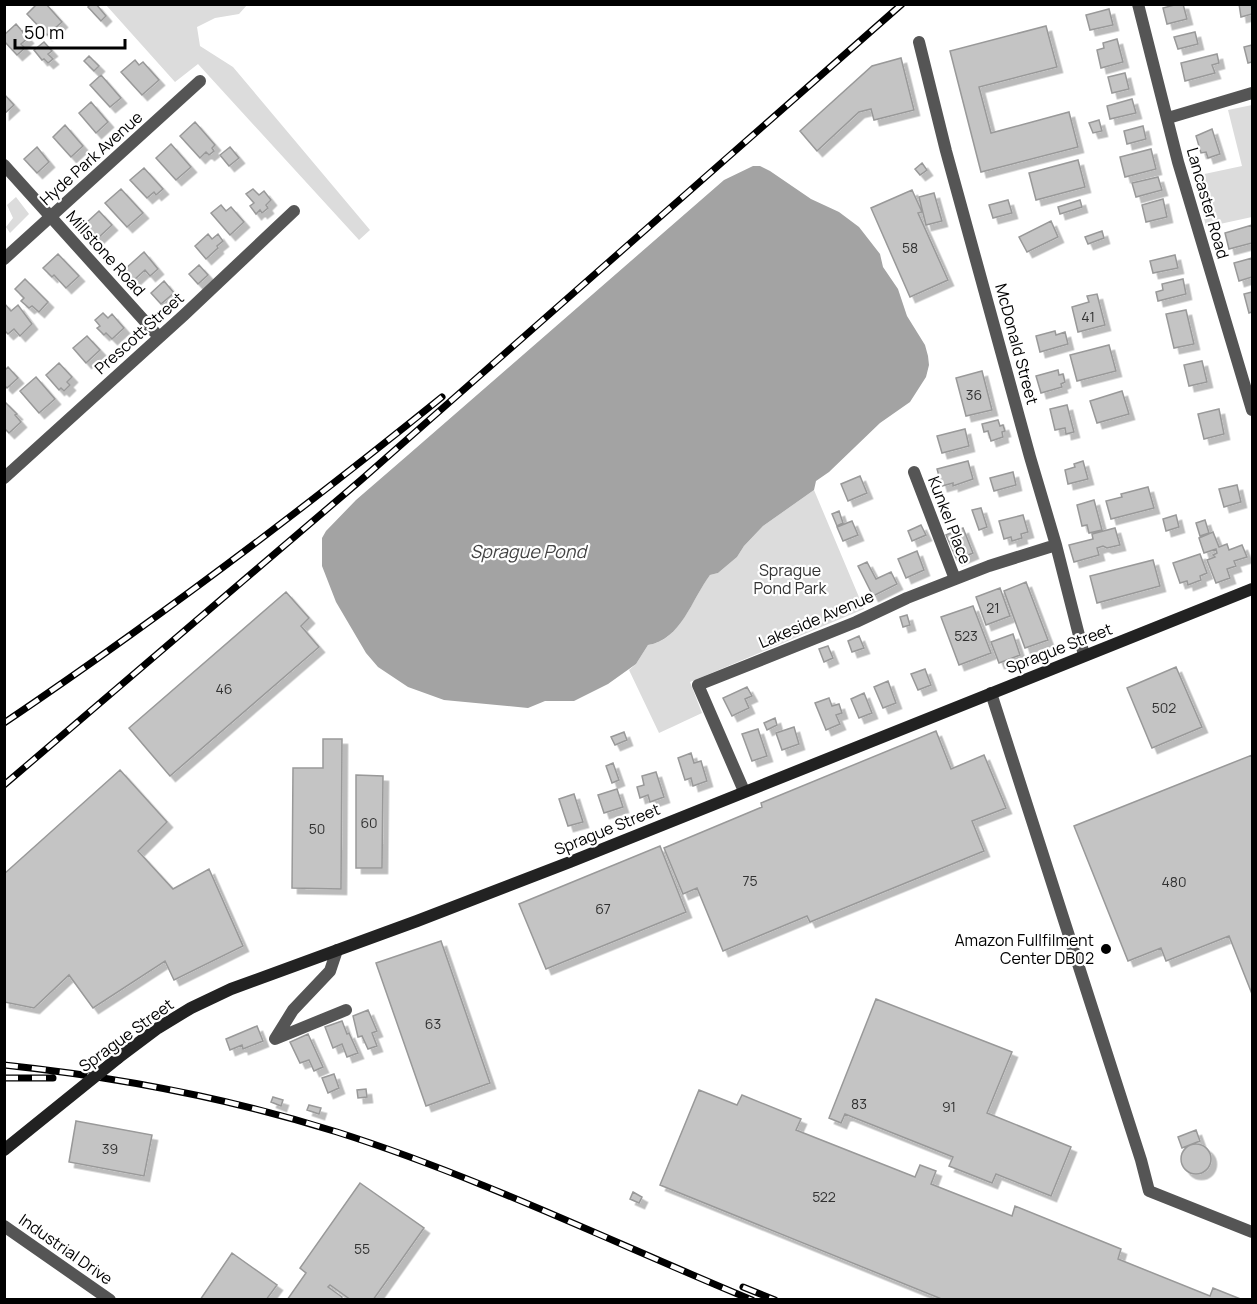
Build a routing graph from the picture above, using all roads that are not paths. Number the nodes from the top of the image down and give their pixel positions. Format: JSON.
{"nodes":[{"id":1,"x":1138,"y":4,"type":"edge"},
{"id":2,"x":919,"y":42,"type":"dead end"},
{"id":3,"x":200,"y":81,"type":"dead end"},
{"id":4,"x":1252,"y":93,"type":"edge"},
{"id":5,"x":1168,"y":118,"type":"junction"},
{"id":6,"x":4,"y":165,"type":"edge"},
{"id":7,"x":294,"y":211,"type":"dead end"},
{"id":8,"x":51,"y":217,"type":"junction"},
{"id":9,"x":4,"y":259,"type":"edge"},
{"id":10,"x":159,"y":337,"type":"junction"},
{"id":11,"x":1252,"y":410,"type":"edge"},
{"id":12,"x":914,"y":472,"type":"dead end"},
{"id":13,"x":4,"y":478,"type":"edge"},
{"id":14,"x":1056,"y":545,"type":"junction"},
{"id":15,"x":955,"y":579,"type":"junction"},
{"id":16,"x":1252,"y":589,"type":"edge"},
{"id":17,"x":1084,"y":655,"type":"junction"},
{"id":18,"x":991,"y":693,"type":"junction"},
{"id":19,"x":744,"y":791,"type":"junction"},
{"id":20,"x":337,"y":950,"type":"junction"},
{"id":21,"x":346,"y":1010,"type":"dead end"},
{"id":22,"x":4,"y":1150,"type":"edge"},
{"id":23,"x":4,"y":1226,"type":"edge"},
{"id":24,"x":1252,"y":1232,"type":"edge"},
{"id":25,"x":110,"y":1299,"type":"edge"}],
"edges":[{"from":1,"to":5,"type":"street","name":"Lancaster Road"},
{"from":2,"to":14,"type":"street","name":"McDonald Street"},
{"from":3,"to":8,"type":"street","name":"Hyde Park Avenue"},
{"from":4,"to":5,"type":"street"},
{"from":5,"to":11,"type":"street","name":"Lancaster Road"},
{"from":6,"to":8,"type":"street","name":"Millstone Road"},
{"from":7,"to":10,"type":"street","name":"Prescott Street"},
{"from":8,"to":9,"type":"street","name":"Hyde Park Avenue"},
{"from":8,"to":10,"type":"street","name":"Millstone Road"},
{"from":10,"to":13,"type":"street","name":"Prescott Street"},
{"from":12,"to":15,"type":"street","name":"Kunkel Place"},
{"from":14,"to":15,"type":"street","name":"Lakeside Avenue"},
{"from":14,"to":17,"type":"street","name":"McDonald Street"},
{"from":15,"to":19,"type":"street","name":"Lakeside Avenue"},
{"from":16,"to":17,"type":"main road","name":"Sprague Street"},
{"from":17,"to":18,"type":"main road","name":"Sprague Street"},
{"from":18,"to":19,"type":"main road","name":"Sprague Street"},
{"from":18,"to":24,"type":"street"},
{"from":19,"to":20,"type":"main road","name":"Sprague Street"},
{"from":20,"to":21,"type":"street"},
{"from":20,"to":22,"type":"main road","name":"Sprague Street","bridge":true},
{"from":23,"to":25,"type":"street","name":"Industrial Drive"}]}
